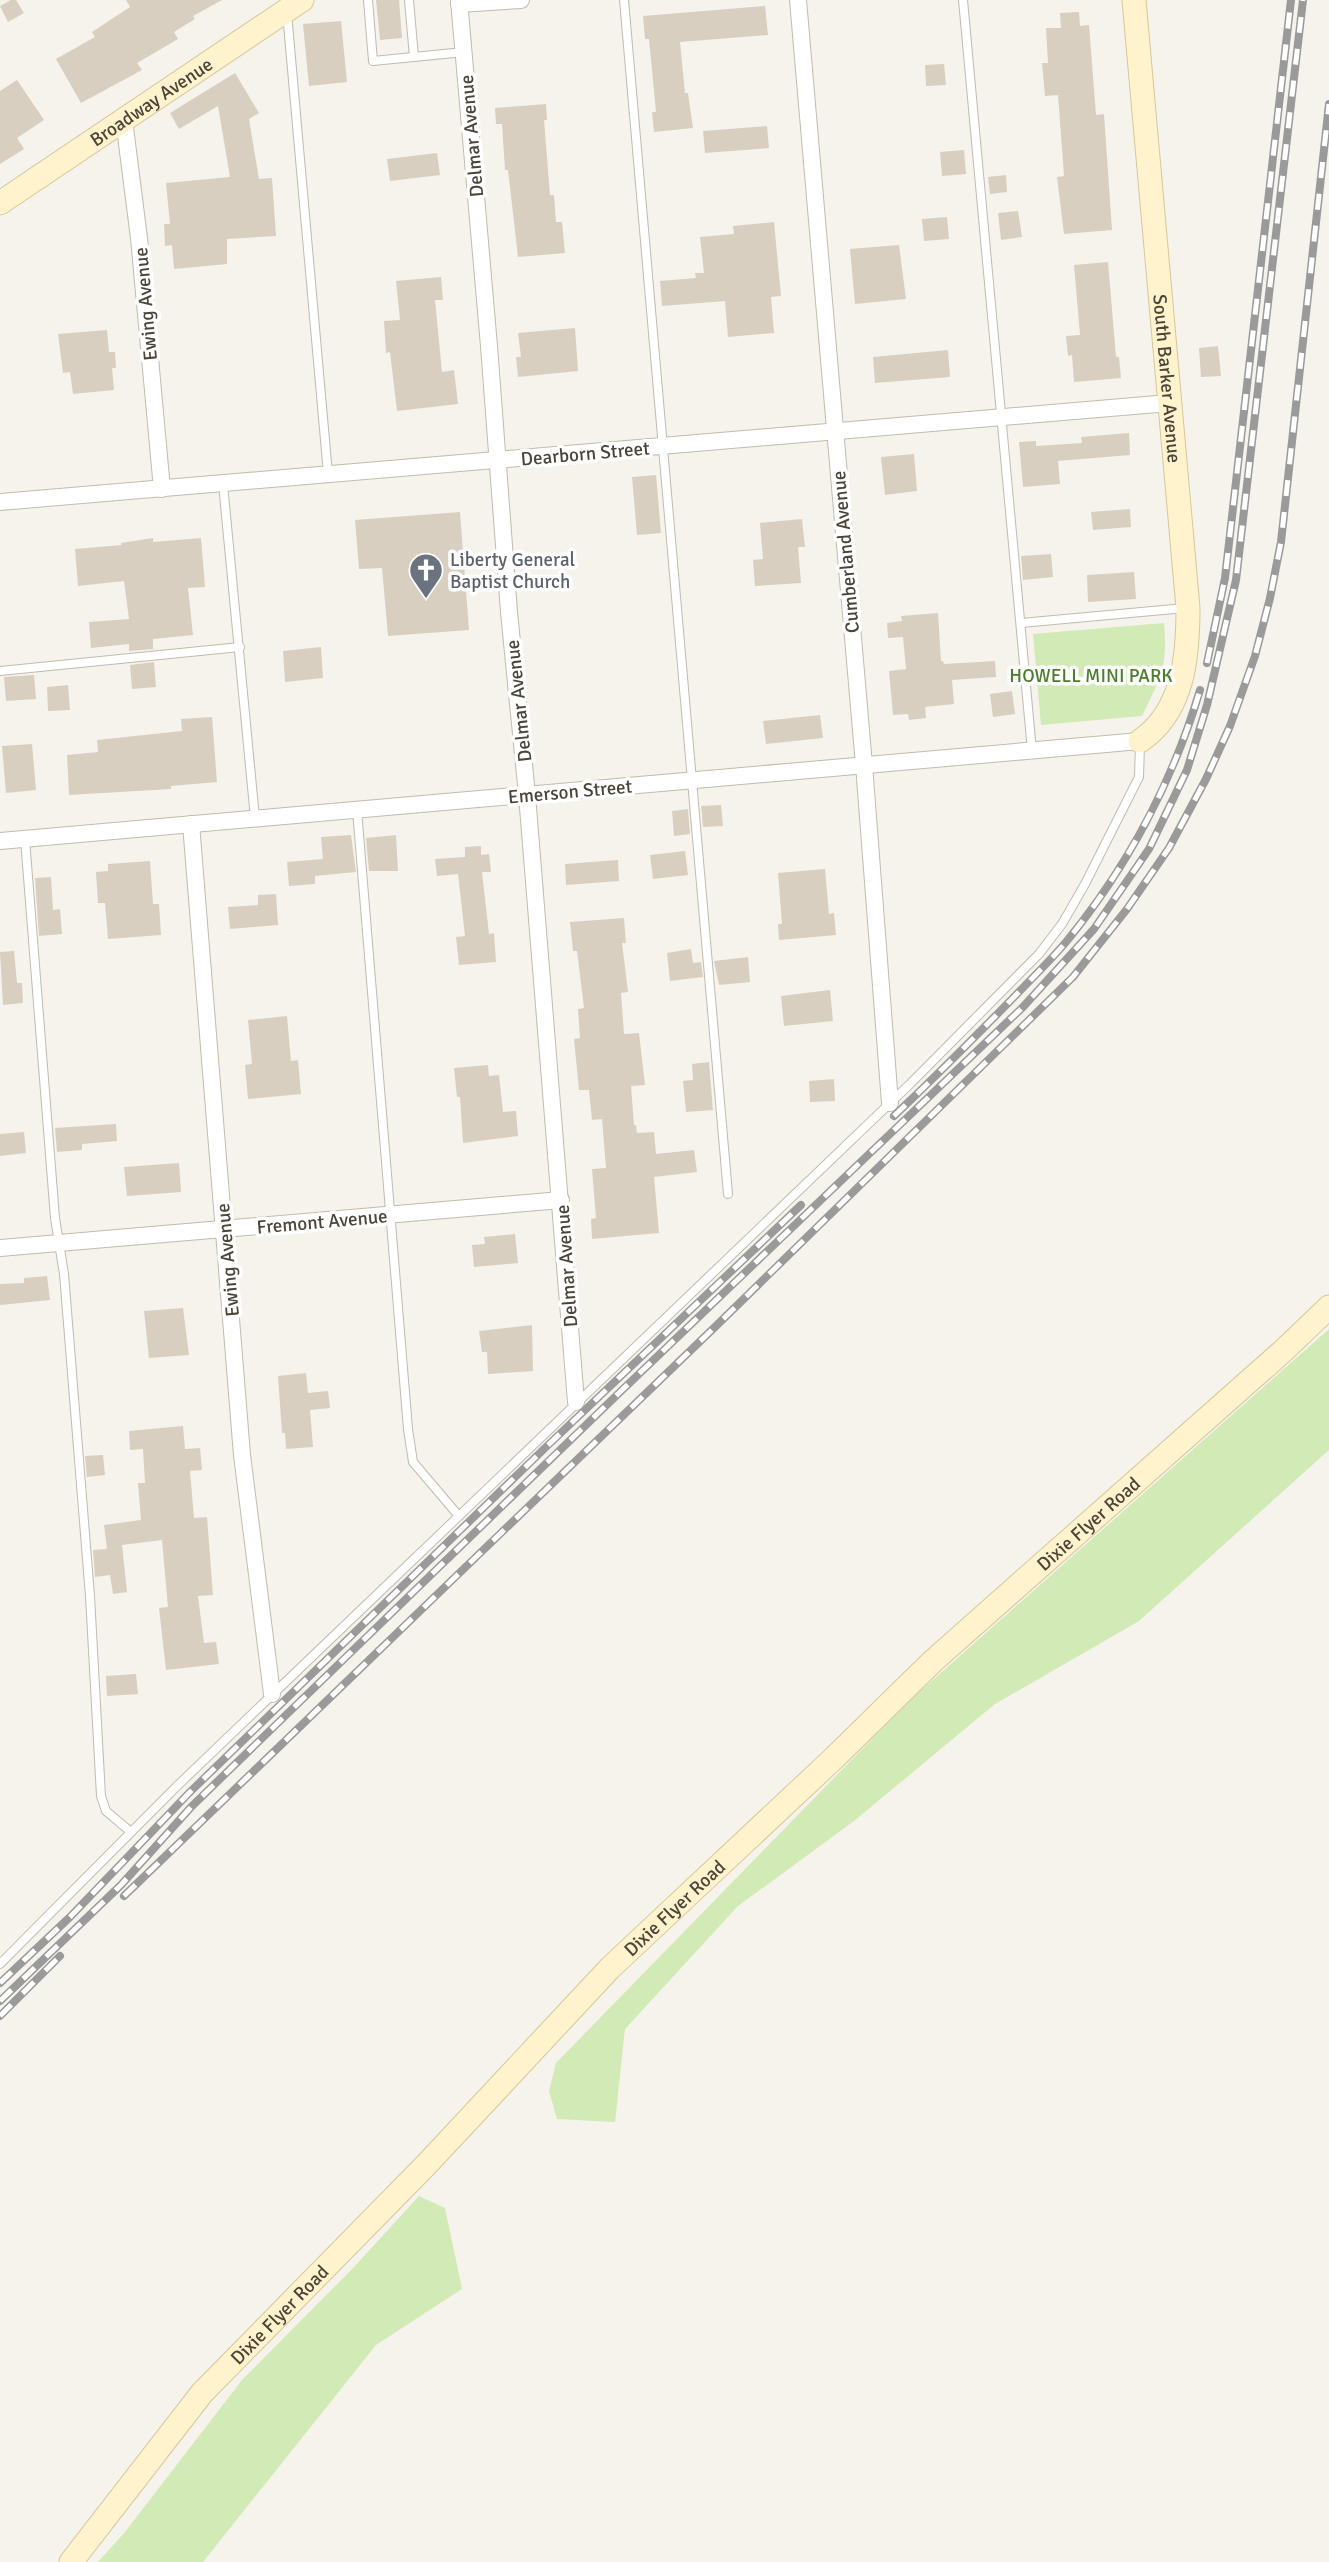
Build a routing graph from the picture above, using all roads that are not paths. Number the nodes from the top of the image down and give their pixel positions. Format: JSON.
{"nodes":[{"id":1,"x":368,"y":0,"type":"edge"},
{"id":2,"x":409,"y":0,"type":"edge"},
{"id":3,"x":521,"y":0,"type":"edge"},
{"id":4,"x":624,"y":0,"type":"edge"},
{"id":5,"x":798,"y":0,"type":"edge"},
{"id":6,"x":963,"y":0,"type":"edge"},
{"id":7,"x":1134,"y":0,"type":"edge"},
{"id":8,"x":459,"y":2,"type":"edge"},
{"id":9,"x":294,"y":5,"type":"edge"},
{"id":10,"x":464,"y":52,"type":"junction"},
{"id":11,"x":414,"y":57,"type":"junction"},
{"id":12,"x":124,"y":120,"type":"junction"},
{"id":13,"x":0,"y":203,"type":"edge"},
{"id":14,"x":1169,"y":403,"type":"junction"},
{"id":15,"x":1001,"y":418,"type":"junction"},
{"id":16,"x":834,"y":431,"type":"junction"},
{"id":17,"x":662,"y":447,"type":"junction"},
{"id":18,"x":498,"y":459,"type":"junction"},
{"id":19,"x":328,"y":475,"type":"junction"},
{"id":20,"x":223,"y":484,"type":"junction"},
{"id":21,"x":162,"y":489,"type":"junction"},
{"id":22,"x":0,"y":502,"type":"edge"},
{"id":23,"x":1188,"y":608,"type":"junction"},
{"id":24,"x":1021,"y":623,"type":"junction"},
{"id":25,"x":240,"y":647,"type":"junction"},
{"id":26,"x":0,"y":671,"type":"edge"},
{"id":27,"x":1140,"y":741,"type":"junction"},
{"id":28,"x":1032,"y":751,"type":"junction"},
{"id":29,"x":864,"y":765,"type":"junction"},
{"id":30,"x":692,"y":779,"type":"junction"},
{"id":31,"x":527,"y":795,"type":"junction"},
{"id":32,"x":357,"y":810,"type":"junction"},
{"id":33,"x":255,"y":819,"type":"junction"},
{"id":34,"x":191,"y":824,"type":"junction"},
{"id":35,"x":25,"y":839,"type":"junction"},
{"id":36,"x":0,"y":841,"type":"edge"},
{"id":37,"x":890,"y":1103,"type":"junction"},
{"id":38,"x":728,"y":1194,"type":"dead end"},
{"id":39,"x":561,"y":1200,"type":"junction"},
{"id":40,"x":390,"y":1215,"type":"junction"},
{"id":41,"x":224,"y":1229,"type":"junction"},
{"id":42,"x":59,"y":1243,"type":"junction"},
{"id":43,"x":0,"y":1248,"type":"edge"},
{"id":44,"x":1329,"y":1307,"type":"edge"},
{"id":45,"x":576,"y":1402,"type":"junction"},
{"id":46,"x":458,"y":1515,"type":"junction"},
{"id":47,"x":272,"y":1694,"type":"junction"},
{"id":48,"x":131,"y":1832,"type":"junction"},
{"id":49,"x":0,"y":1964,"type":"edge"},
{"id":50,"x":71,"y":2562,"type":"edge"}],
"edges":[{"from":1,"to":11,"type":"lane"},
{"from":2,"to":11,"type":"lane"},
{"from":3,"to":8,"type":"street"},
{"from":4,"to":17,"type":"lane"},
{"from":5,"to":16,"type":"street","name":"Cumberland Avenue"},
{"from":6,"to":15,"type":"lane"},
{"from":7,"to":14,"type":"street","name":"South Barker Avenue"},
{"from":8,"to":10,"type":"street","name":"Delmar Avenue"},
{"from":9,"to":12,"type":"street","name":"Broadway Avenue"},
{"from":9,"to":19,"type":"lane"},
{"from":10,"to":11,"type":"lane"},
{"from":10,"to":18,"type":"street","name":"Delmar Avenue"},
{"from":12,"to":13,"type":"street","name":"Broadway Avenue"},
{"from":12,"to":21,"type":"street","name":"Ewing Avenue"},
{"from":14,"to":15,"type":"street","name":"Dearborn Street"},
{"from":14,"to":23,"type":"street","name":"South Barker Avenue"},
{"from":15,"to":16,"type":"street","name":"Dearborn Street"},
{"from":15,"to":24,"type":"lane"},
{"from":16,"to":17,"type":"street","name":"Dearborn Street"},
{"from":16,"to":29,"type":"street","name":"Cumberland Avenue"},
{"from":17,"to":18,"type":"street","name":"Dearborn Street"},
{"from":17,"to":30,"type":"lane"},
{"from":18,"to":19,"type":"street","name":"Dearborn Street"},
{"from":18,"to":31,"type":"street","name":"Delmar Avenue"},
{"from":19,"to":20,"type":"street","name":"Dearborn Street"},
{"from":20,"to":21,"type":"street","name":"Dearborn Street"},
{"from":20,"to":25,"type":"lane"},
{"from":21,"to":22,"type":"street","name":"Dearborn Street"},
{"from":23,"to":24,"type":"lane"},
{"from":23,"to":27,"type":"street","name":"South Barker Avenue"},
{"from":24,"to":28,"type":"lane"},
{"from":25,"to":26,"type":"lane"},
{"from":25,"to":33,"type":"lane"},
{"from":27,"to":28,"type":"street","name":"Emerson Street"},
{"from":27,"to":37,"type":"lane"},
{"from":28,"to":29,"type":"street","name":"Emerson Street"},
{"from":29,"to":30,"type":"street","name":"Emerson Street"},
{"from":29,"to":37,"type":"street","name":"Cumberland Avenue"},
{"from":30,"to":31,"type":"street","name":"Emerson Street"},
{"from":30,"to":38,"type":"lane"},
{"from":31,"to":32,"type":"street","name":"Emerson Street"},
{"from":31,"to":39,"type":"street","name":"Delmar Avenue"},
{"from":32,"to":33,"type":"street","name":"Emerson Street"},
{"from":32,"to":40,"type":"lane"},
{"from":33,"to":34,"type":"street","name":"Emerson Street"},
{"from":34,"to":35,"type":"street","name":"Emerson Street"},
{"from":34,"to":41,"type":"street","name":"Ewing Avenue"},
{"from":35,"to":36,"type":"street","name":"Emerson Street"},
{"from":35,"to":42,"type":"lane"},
{"from":37,"to":45,"type":"lane"},
{"from":39,"to":40,"type":"street","name":"Fremont Avenue"},
{"from":39,"to":45,"type":"street","name":"Delmar Avenue"},
{"from":40,"to":41,"type":"street","name":"Fremont Avenue"},
{"from":40,"to":46,"type":"lane"},
{"from":41,"to":42,"type":"street","name":"Fremont Avenue"},
{"from":41,"to":47,"type":"street","name":"Ewing Avenue"},
{"from":42,"to":43,"type":"street","name":"Fremont Avenue"},
{"from":42,"to":48,"type":"lane"},
{"from":44,"to":50,"type":"street","name":"Dixie Flyer Road"},
{"from":45,"to":46,"type":"lane"},
{"from":46,"to":47,"type":"lane"},
{"from":47,"to":48,"type":"lane"},
{"from":48,"to":49,"type":"lane"}]}
